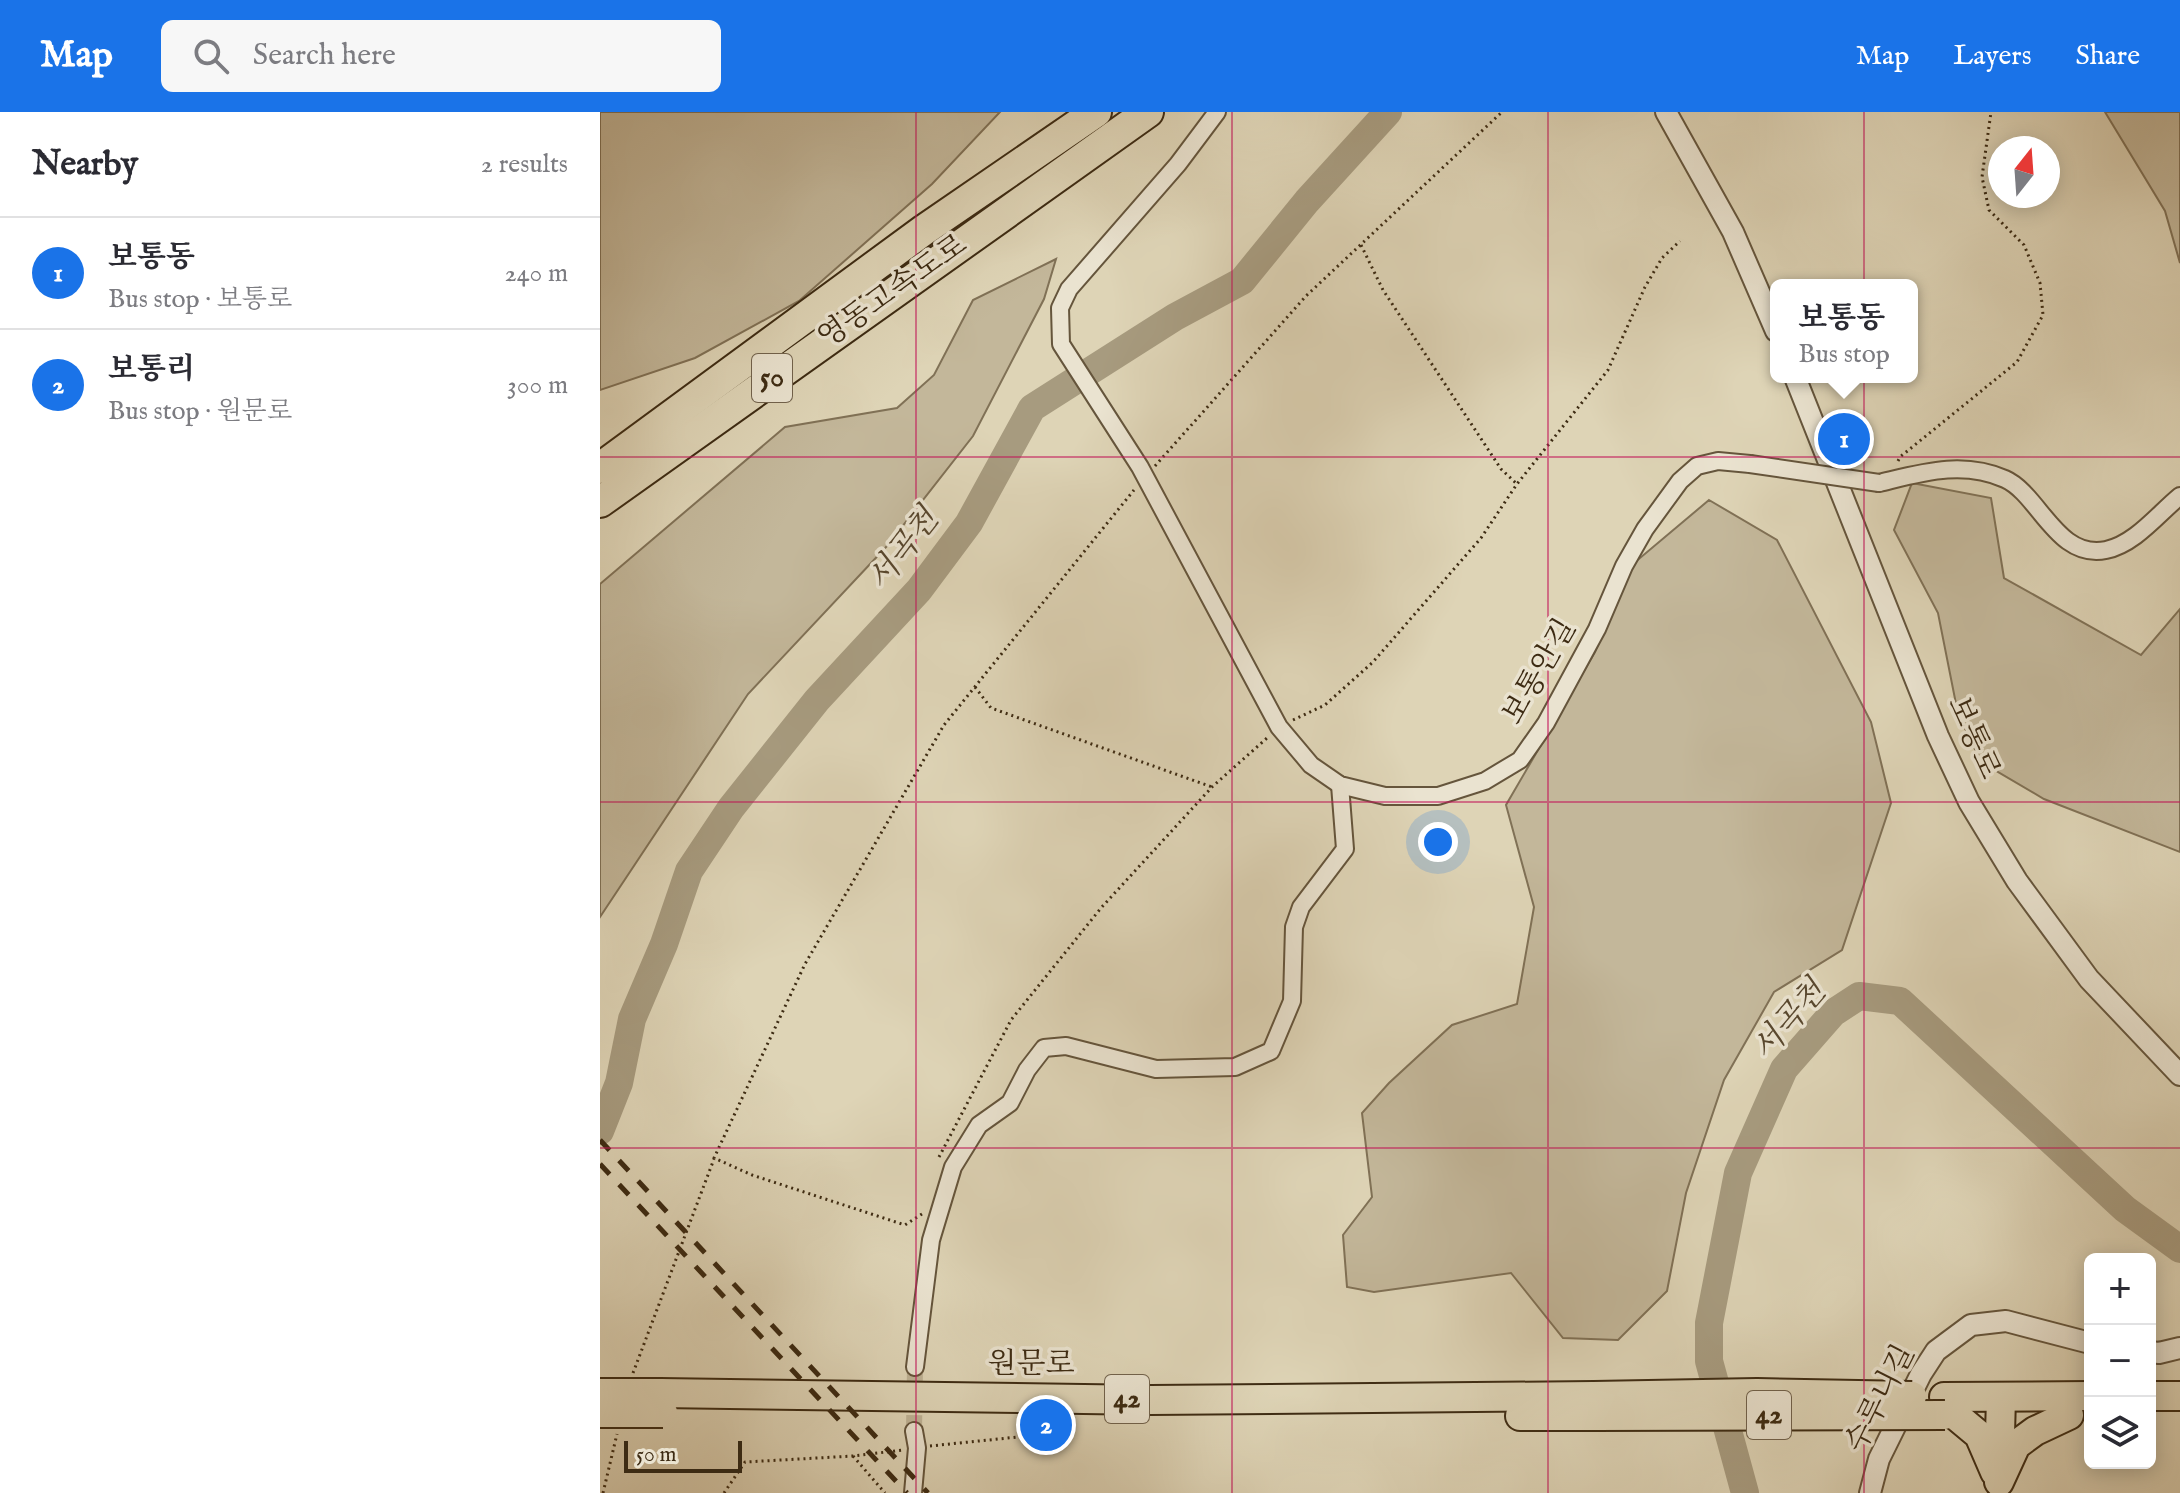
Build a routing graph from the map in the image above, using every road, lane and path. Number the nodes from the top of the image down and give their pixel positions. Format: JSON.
{"nodes":[{"id":1,"x":1096,"y":112,"type":"edge"},
{"id":2,"x":1148,"y":112,"type":"edge"},
{"id":3,"x":1217,"y":112,"type":"edge"},
{"id":4,"x":1502,"y":112,"type":"edge"},
{"id":5,"x":1666,"y":112,"type":"edge"},
{"id":6,"x":1991,"y":112,"type":"edge"},
{"id":7,"x":1680,"y":241,"type":"dead end"},
{"id":8,"x":1361,"y":245,"type":"junction"},
{"id":9,"x":1340,"y":265,"type":"dead end"},
{"id":10,"x":1770,"y":317,"type":"edge"},
{"id":11,"x":1797,"y":383,"type":"edge"},
{"id":12,"x":600,"y":468,"type":"edge"},
{"id":13,"x":1885,"y":481,"type":"junction"},
{"id":14,"x":1517,"y":484,"type":"junction"},
{"id":15,"x":2180,"y":496,"type":"edge"},
{"id":16,"x":600,"y":502,"type":"edge"},
{"id":17,"x":987,"y":674,"type":"dead end"},
{"id":18,"x":975,"y":687,"type":"junction"},
{"id":19,"x":1279,"y":727,"type":"junction"},
{"id":20,"x":1340,"y":785,"type":"junction"},
{"id":21,"x":1212,"y":787,"type":"junction"},
{"id":22,"x":2180,"y":1075,"type":"edge"},
{"id":23,"x":939,"y":1156,"type":"dead end"},
{"id":24,"x":714,"y":1158,"type":"junction"},
{"id":25,"x":921,"y":1214,"type":"dead end"},
{"id":26,"x":2084,"y":1341,"type":"edge"},
{"id":27,"x":2180,"y":1348,"type":"edge"},
{"id":28,"x":2156,"y":1353,"type":"edge"},
{"id":29,"x":915,"y":1367,"type":"tunnel mouth"},
{"id":30,"x":630,"y":1381,"type":"dead end"},
{"id":31,"x":600,"y":1393,"type":"edge"},
{"id":32,"x":2156,"y":1396,"type":"edge"},
{"id":33,"x":2180,"y":1396,"type":"edge"},
{"id":34,"x":2084,"y":1397,"type":"edge"},
{"id":35,"x":662,"y":1403,"type":"junction"},
{"id":36,"x":1593,"y":1406,"type":"junction"},
{"id":37,"x":2001,"y":1406,"type":"junction"},
{"id":38,"x":1948,"y":1409,"type":"junction"},
{"id":39,"x":2079,"y":1415,"type":"edge"},
{"id":40,"x":2156,"y":1415,"type":"edge"},
{"id":41,"x":2180,"y":1415,"type":"edge"},
{"id":42,"x":610,"y":1418,"type":"edge"},
{"id":43,"x":1055,"y":1419,"type":"junction"},
{"id":44,"x":915,"y":1440,"type":"junction"},
{"id":45,"x":853,"y":1456,"type":"junction"},
{"id":46,"x":1998,"y":1488,"type":"edge"},
{"id":47,"x":603,"y":1493,"type":"edge"},
{"id":48,"x":724,"y":1493,"type":"edge"},
{"id":49,"x":885,"y":1493,"type":"edge"},
{"id":50,"x":913,"y":1493,"type":"edge"},
{"id":51,"x":1870,"y":1493,"type":"edge"}],
"edges":[{"from":1,"to":12,"type":"highway","name":"영동고속도로","number":"50"},
{"from":2,"to":16,"type":"highway","name":"영동고속도로","number":"50"},
{"from":3,"to":19,"type":"street","name":"보통안길"},
{"from":4,"to":8,"type":"path"},
{"from":5,"to":10,"type":"street"},
{"from":6,"to":13,"type":"path"},
{"from":7,"to":14,"type":"path"},
{"from":8,"to":9,"type":"path"},
{"from":8,"to":14,"type":"path"},
{"from":11,"to":22,"type":"street","name":"보통로"},
{"from":13,"to":15,"type":"street"},
{"from":13,"to":20,"type":"street","name":"보통안길","bridge":true},
{"from":14,"to":19,"type":"path"},
{"from":17,"to":18,"type":"path"},
{"from":18,"to":21,"type":"path"},
{"from":18,"to":24,"type":"path"},
{"from":19,"to":20,"type":"street","name":"보통안길"},
{"from":19,"to":21,"type":"path"},
{"from":20,"to":29,"type":"street"},
{"from":21,"to":23,"type":"path"},
{"from":24,"to":25,"type":"path"},
{"from":24,"to":30,"type":"path"},
{"from":26,"to":51,"type":"street","name":"수루니길"},
{"from":27,"to":28,"type":"street"},
{"from":31,"to":35,"type":"highway","number":"42","bridge":true},
{"from":32,"to":33,"type":"highway"},
{"from":34,"to":37,"type":"highway","number":"42"},
{"from":35,"to":36,"type":"highway","name":"원문로","number":"42"},
{"from":35,"to":42,"type":"highway","number":"42","bridge":true},
{"from":35,"to":43,"type":"highway","name":"원문로","number":"42"},
{"from":36,"to":38,"type":"highway","number":"42","bridge":true},
{"from":36,"to":43,"type":"highway","name":"원문로","number":"42"},
{"from":37,"to":38,"type":"highway","number":"42"},
{"from":37,"to":39,"type":"highway","number":"42"},
{"from":37,"to":46,"type":"highway"},
{"from":38,"to":46,"type":"highway"},
{"from":39,"to":46,"type":"highway"},
{"from":40,"to":41,"type":"highway"},
{"from":42,"to":47,"type":"path"},
{"from":43,"to":44,"type":"path"},
{"from":44,"to":45,"type":"path"},
{"from":44,"to":50,"type":"street"},
{"from":45,"to":48,"type":"path"},
{"from":45,"to":49,"type":"path"}]}
